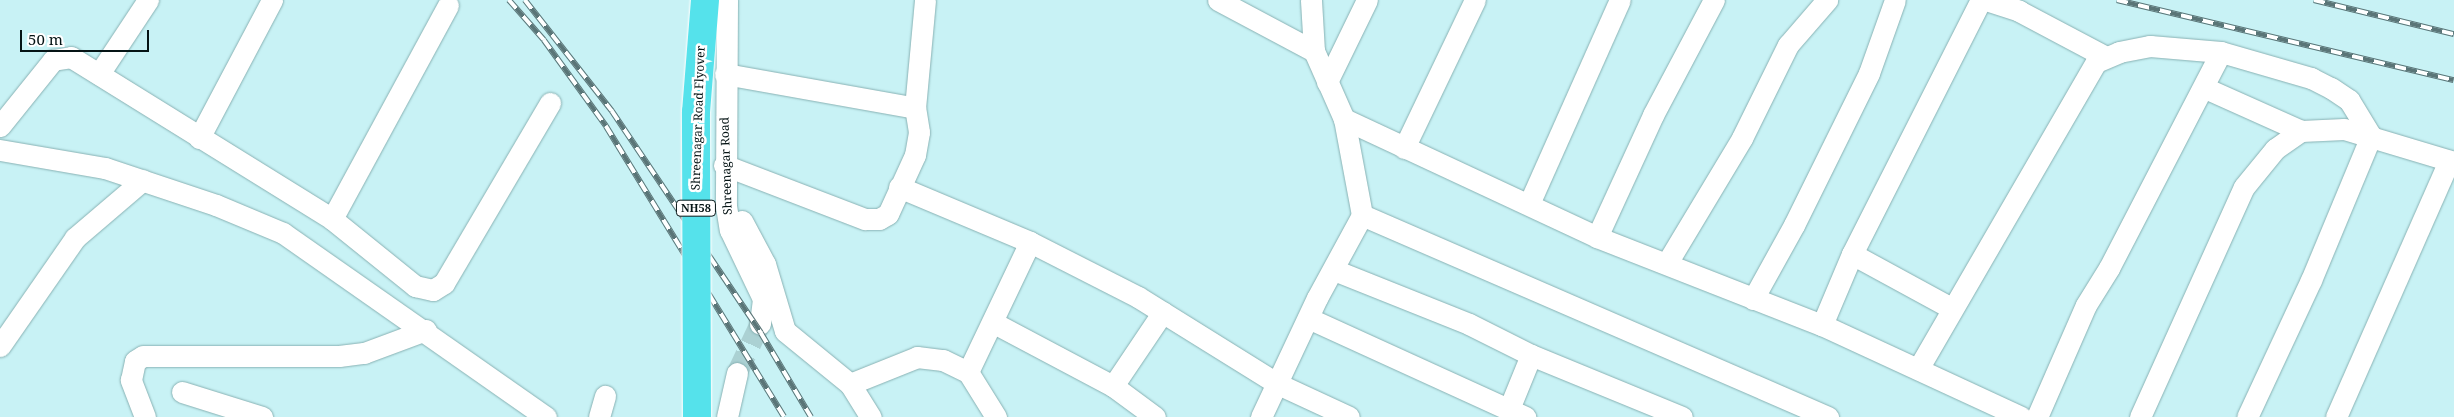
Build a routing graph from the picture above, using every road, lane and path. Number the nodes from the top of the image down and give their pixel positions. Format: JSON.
{"nodes":[{"id":1,"x":148,"y":0,"type":"edge"},
{"id":2,"x":272,"y":0,"type":"edge"},
{"id":3,"x":705,"y":0,"type":"edge"},
{"id":4,"x":727,"y":0,"type":"edge"},
{"id":5,"x":925,"y":0,"type":"edge"},
{"id":6,"x":1218,"y":0,"type":"edge"},
{"id":7,"x":1311,"y":0,"type":"edge"},
{"id":8,"x":1367,"y":0,"type":"edge"},
{"id":9,"x":1475,"y":0,"type":"edge"},
{"id":10,"x":1620,"y":0,"type":"edge"},
{"id":11,"x":1714,"y":0,"type":"edge"},
{"id":12,"x":1827,"y":0,"type":"edge"},
{"id":13,"x":1895,"y":0,"type":"edge"},
{"id":14,"x":1981,"y":0,"type":"edge"},
{"id":15,"x":1986,"y":0,"type":"edge"},
{"id":16,"x":448,"y":5,"type":"dead end"},
{"id":17,"x":1314,"y":51,"type":"junction"},
{"id":18,"x":2222,"y":52,"type":"junction"},
{"id":19,"x":2106,"y":57,"type":"junction"},
{"id":20,"x":99,"y":74,"type":"junction"},
{"id":21,"x":725,"y":74,"type":"junction"},
{"id":22,"x":1328,"y":82,"type":"junction"},
{"id":23,"x":2205,"y":88,"type":"junction"},
{"id":24,"x":550,"y":103,"type":"dead end"},
{"id":25,"x":915,"y":108,"type":"junction"},
{"id":26,"x":1344,"y":119,"type":"junction"},
{"id":27,"x":0,"y":126,"type":"edge"},
{"id":28,"x":2301,"y":131,"type":"junction"},
{"id":29,"x":2371,"y":136,"type":"junction"},
{"id":30,"x":199,"y":138,"type":"junction"},
{"id":31,"x":1404,"y":148,"type":"junction"},
{"id":32,"x":0,"y":150,"type":"edge"},
{"id":33,"x":2452,"y":161,"type":"edge"},
{"id":34,"x":724,"y":165,"type":"junction"},
{"id":35,"x":142,"y":180,"type":"junction"},
{"id":36,"x":899,"y":187,"type":"junction"},
{"id":37,"x":725,"y":189,"type":"junction"},
{"id":38,"x":1529,"y":204,"type":"junction"},
{"id":39,"x":1362,"y":215,"type":"junction"},
{"id":40,"x":332,"y":219,"type":"junction"},
{"id":41,"x":1597,"y":237,"type":"junction"},
{"id":42,"x":1030,"y":242,"type":"junction"},
{"id":43,"x":1852,"y":254,"type":"junction"},
{"id":44,"x":1667,"y":263,"type":"junction"},
{"id":45,"x":1334,"y":270,"type":"junction"},
{"id":46,"x":1753,"y":299,"type":"junction"},
{"id":47,"x":1951,"y":308,"type":"junction"},
{"id":48,"x":1163,"y":312,"type":"junction"},
{"id":49,"x":1308,"y":318,"type":"junction"},
{"id":50,"x":994,"y":323,"type":"junction"},
{"id":51,"x":760,"y":324,"type":"tunnel mouth"},
{"id":52,"x":1822,"y":325,"type":"junction"},
{"id":53,"x":426,"y":330,"type":"junction"},
{"id":54,"x":0,"y":346,"type":"edge"},
{"id":55,"x":1531,"y":355,"type":"junction"},
{"id":56,"x":1918,"y":369,"type":"junction"},
{"id":57,"x":968,"y":372,"type":"junction"},
{"id":58,"x":737,"y":373,"type":"tunnel mouth"},
{"id":59,"x":850,"y":384,"type":"junction"},
{"id":60,"x":1278,"y":384,"type":"junction"},
{"id":61,"x":1113,"y":386,"type":"junction"},
{"id":62,"x":182,"y":392,"type":"dead end"},
{"id":63,"x":604,"y":396,"type":"dead end"},
{"id":64,"x":1517,"y":413,"type":"edge"},
{"id":65,"x":145,"y":417,"type":"edge"},
{"id":66,"x":262,"y":417,"type":"edge"},
{"id":67,"x":546,"y":417,"type":"edge"},
{"id":68,"x":599,"y":417,"type":"edge"},
{"id":69,"x":697,"y":417,"type":"edge"},
{"id":70,"x":727,"y":417,"type":"edge"},
{"id":71,"x":871,"y":417,"type":"edge"},
{"id":72,"x":996,"y":417,"type":"edge"},
{"id":73,"x":1155,"y":417,"type":"edge"},
{"id":74,"x":1261,"y":417,"type":"edge"},
{"id":75,"x":1349,"y":417,"type":"edge"},
{"id":76,"x":1682,"y":417,"type":"edge"},
{"id":77,"x":1828,"y":417,"type":"edge"},
{"id":78,"x":2021,"y":417,"type":"edge"},
{"id":79,"x":2037,"y":417,"type":"edge"},
{"id":80,"x":2140,"y":417,"type":"edge"},
{"id":81,"x":2247,"y":417,"type":"edge"},
{"id":82,"x":2336,"y":417,"type":"edge"}],
"edges":[{"from":1,"to":20,"type":"street"},
{"from":2,"to":30,"type":"street"},
{"from":3,"to":69,"type":"highway","name":"Shreenagar Road Flyover","number":"NH58","bridge":true},
{"from":4,"to":21,"type":"street","name":"Shreenagar Road"},
{"from":5,"to":25,"type":"street"},
{"from":6,"to":17,"type":"street"},
{"from":7,"to":17,"type":"street"},
{"from":8,"to":22,"type":"street"},
{"from":9,"to":31,"type":"street"},
{"from":10,"to":38,"type":"street"},
{"from":11,"to":41,"type":"street"},
{"from":12,"to":44,"type":"street"},
{"from":13,"to":46,"type":"street"},
{"from":14,"to":43,"type":"street"},
{"from":15,"to":19,"type":"street"},
{"from":16,"to":40,"type":"street"},
{"from":17,"to":22,"type":"street"},
{"from":18,"to":19,"type":"street"},
{"from":18,"to":23,"type":"street"},
{"from":18,"to":29,"type":"street"},
{"from":19,"to":47,"type":"street"},
{"from":20,"to":27,"type":"street"},
{"from":20,"to":30,"type":"street"},
{"from":21,"to":25,"type":"street"},
{"from":21,"to":34,"type":"street","name":"Shreenagar Road"},
{"from":22,"to":26,"type":"street"},
{"from":23,"to":28,"type":"street"},
{"from":23,"to":79,"type":"street"},
{"from":24,"to":40,"type":"street"},
{"from":25,"to":36,"type":"street"},
{"from":26,"to":31,"type":"street"},
{"from":26,"to":39,"type":"street"},
{"from":28,"to":29,"type":"street"},
{"from":28,"to":80,"type":"street"},
{"from":29,"to":33,"type":"street"},
{"from":29,"to":81,"type":"street"},
{"from":30,"to":40,"type":"street"},
{"from":31,"to":38,"type":"street"},
{"from":32,"to":35,"type":"street"},
{"from":33,"to":82,"type":"street"},
{"from":34,"to":36,"type":"street"},
{"from":34,"to":37,"type":"street","name":"Shreenagar Road"},
{"from":35,"to":53,"type":"street"},
{"from":35,"to":54,"type":"street"},
{"from":36,"to":42,"type":"street"},
{"from":37,"to":51,"type":"street","name":"Shreenagar Road"},
{"from":37,"to":59,"type":"street"},
{"from":38,"to":41,"type":"street"},
{"from":39,"to":45,"type":"street"},
{"from":39,"to":77,"type":"street"},
{"from":41,"to":44,"type":"street"},
{"from":42,"to":48,"type":"street"},
{"from":42,"to":50,"type":"street"},
{"from":43,"to":47,"type":"street"},
{"from":43,"to":52,"type":"street"},
{"from":44,"to":46,"type":"street"},
{"from":45,"to":49,"type":"street"},
{"from":45,"to":55,"type":"street"},
{"from":46,"to":52,"type":"street"},
{"from":47,"to":56,"type":"street"},
{"from":48,"to":60,"type":"street"},
{"from":48,"to":61,"type":"street"},
{"from":49,"to":60,"type":"street"},
{"from":49,"to":64,"type":"street"},
{"from":50,"to":57,"type":"street"},
{"from":50,"to":61,"type":"street"},
{"from":52,"to":56,"type":"street"},
{"from":53,"to":65,"type":"street"},
{"from":53,"to":67,"type":"street"},
{"from":55,"to":64,"type":"street"},
{"from":55,"to":76,"type":"street"},
{"from":56,"to":78,"type":"street"},
{"from":57,"to":59,"type":"street"},
{"from":57,"to":72,"type":"street"},
{"from":58,"to":70,"type":"street"},
{"from":59,"to":71,"type":"street"},
{"from":60,"to":74,"type":"street"},
{"from":60,"to":75,"type":"street"},
{"from":61,"to":73,"type":"street"},
{"from":62,"to":66,"type":"street"},
{"from":63,"to":68,"type":"street"}]}
